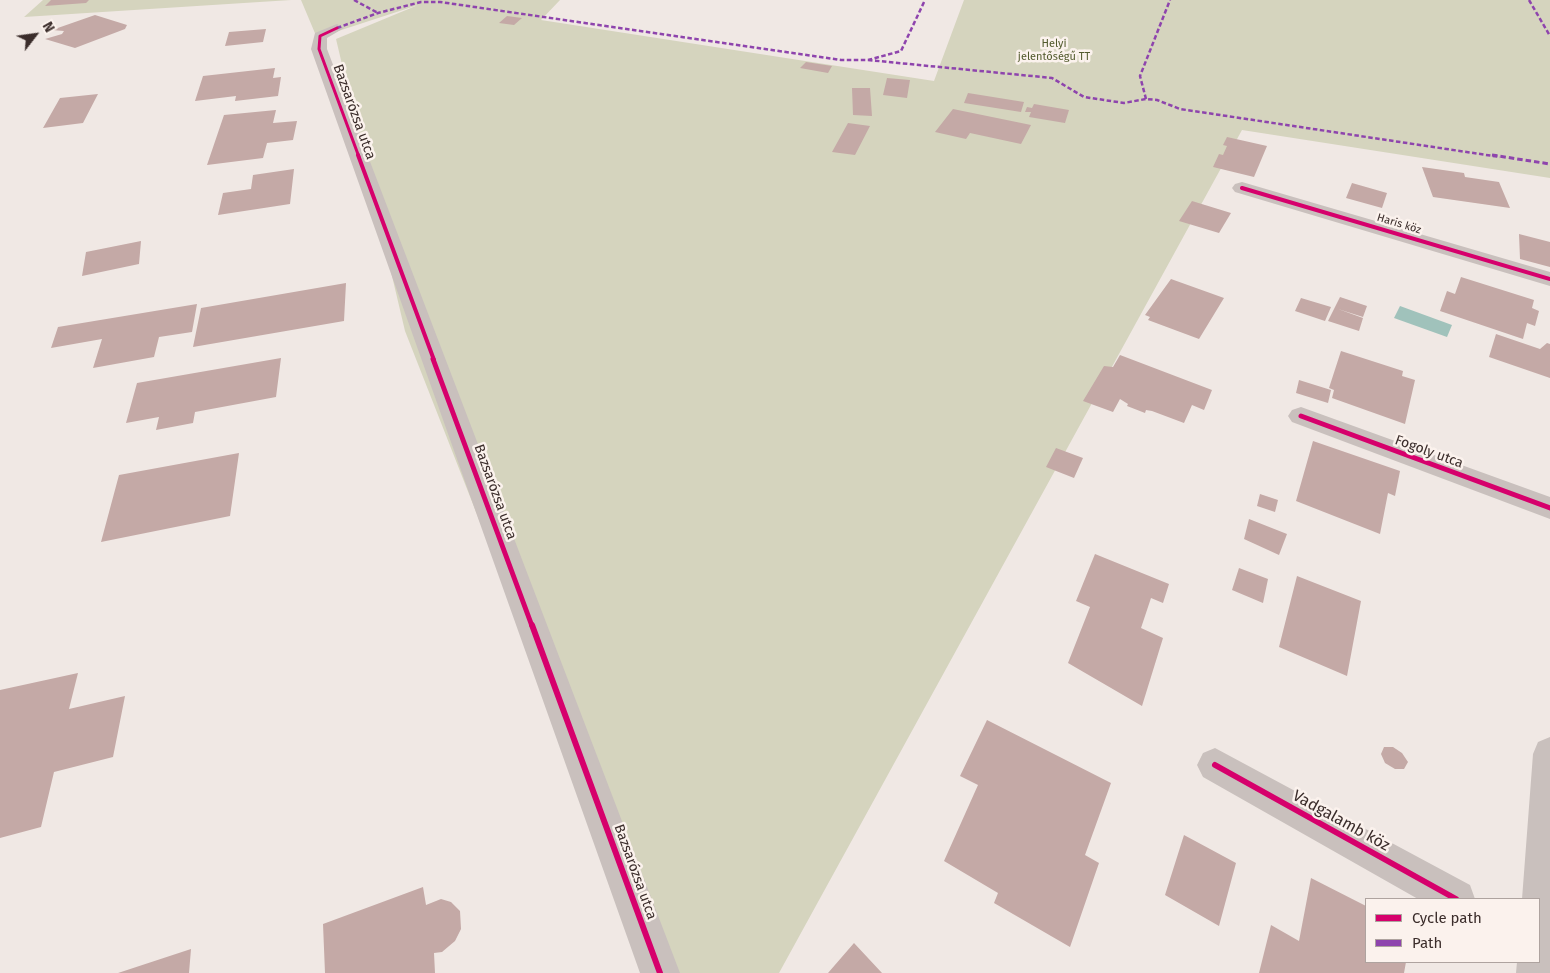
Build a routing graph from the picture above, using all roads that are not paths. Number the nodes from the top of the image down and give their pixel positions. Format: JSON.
{"nodes":[{"id":1,"x":337,"y":28,"type":"dead end"},
{"id":2,"x":1242,"y":188,"type":"dead end"},
{"id":3,"x":1550,"y":279,"type":"edge"},
{"id":4,"x":1301,"y":416,"type":"dead end"},
{"id":5,"x":1550,"y":508,"type":"edge"},
{"id":6,"x":1550,"y":754,"type":"edge"},
{"id":7,"x":1214,"y":766,"type":"dead end"},
{"id":8,"x":1454,"y":898,"type":"edge"},
{"id":9,"x":1540,"y":928,"type":"edge"},
{"id":10,"x":660,"y":973,"type":"edge"}],
"edges":[{"from":1,"to":10,"type":"street","name":"Bazsarózsa utca"},
{"from":2,"to":3,"type":"street","name":"Haris köz"},
{"from":4,"to":5,"type":"street","name":"Fogoly utca"},
{"from":6,"to":9,"type":"street"},
{"from":7,"to":8,"type":"street","name":"Vadgalamb köz"}]}
